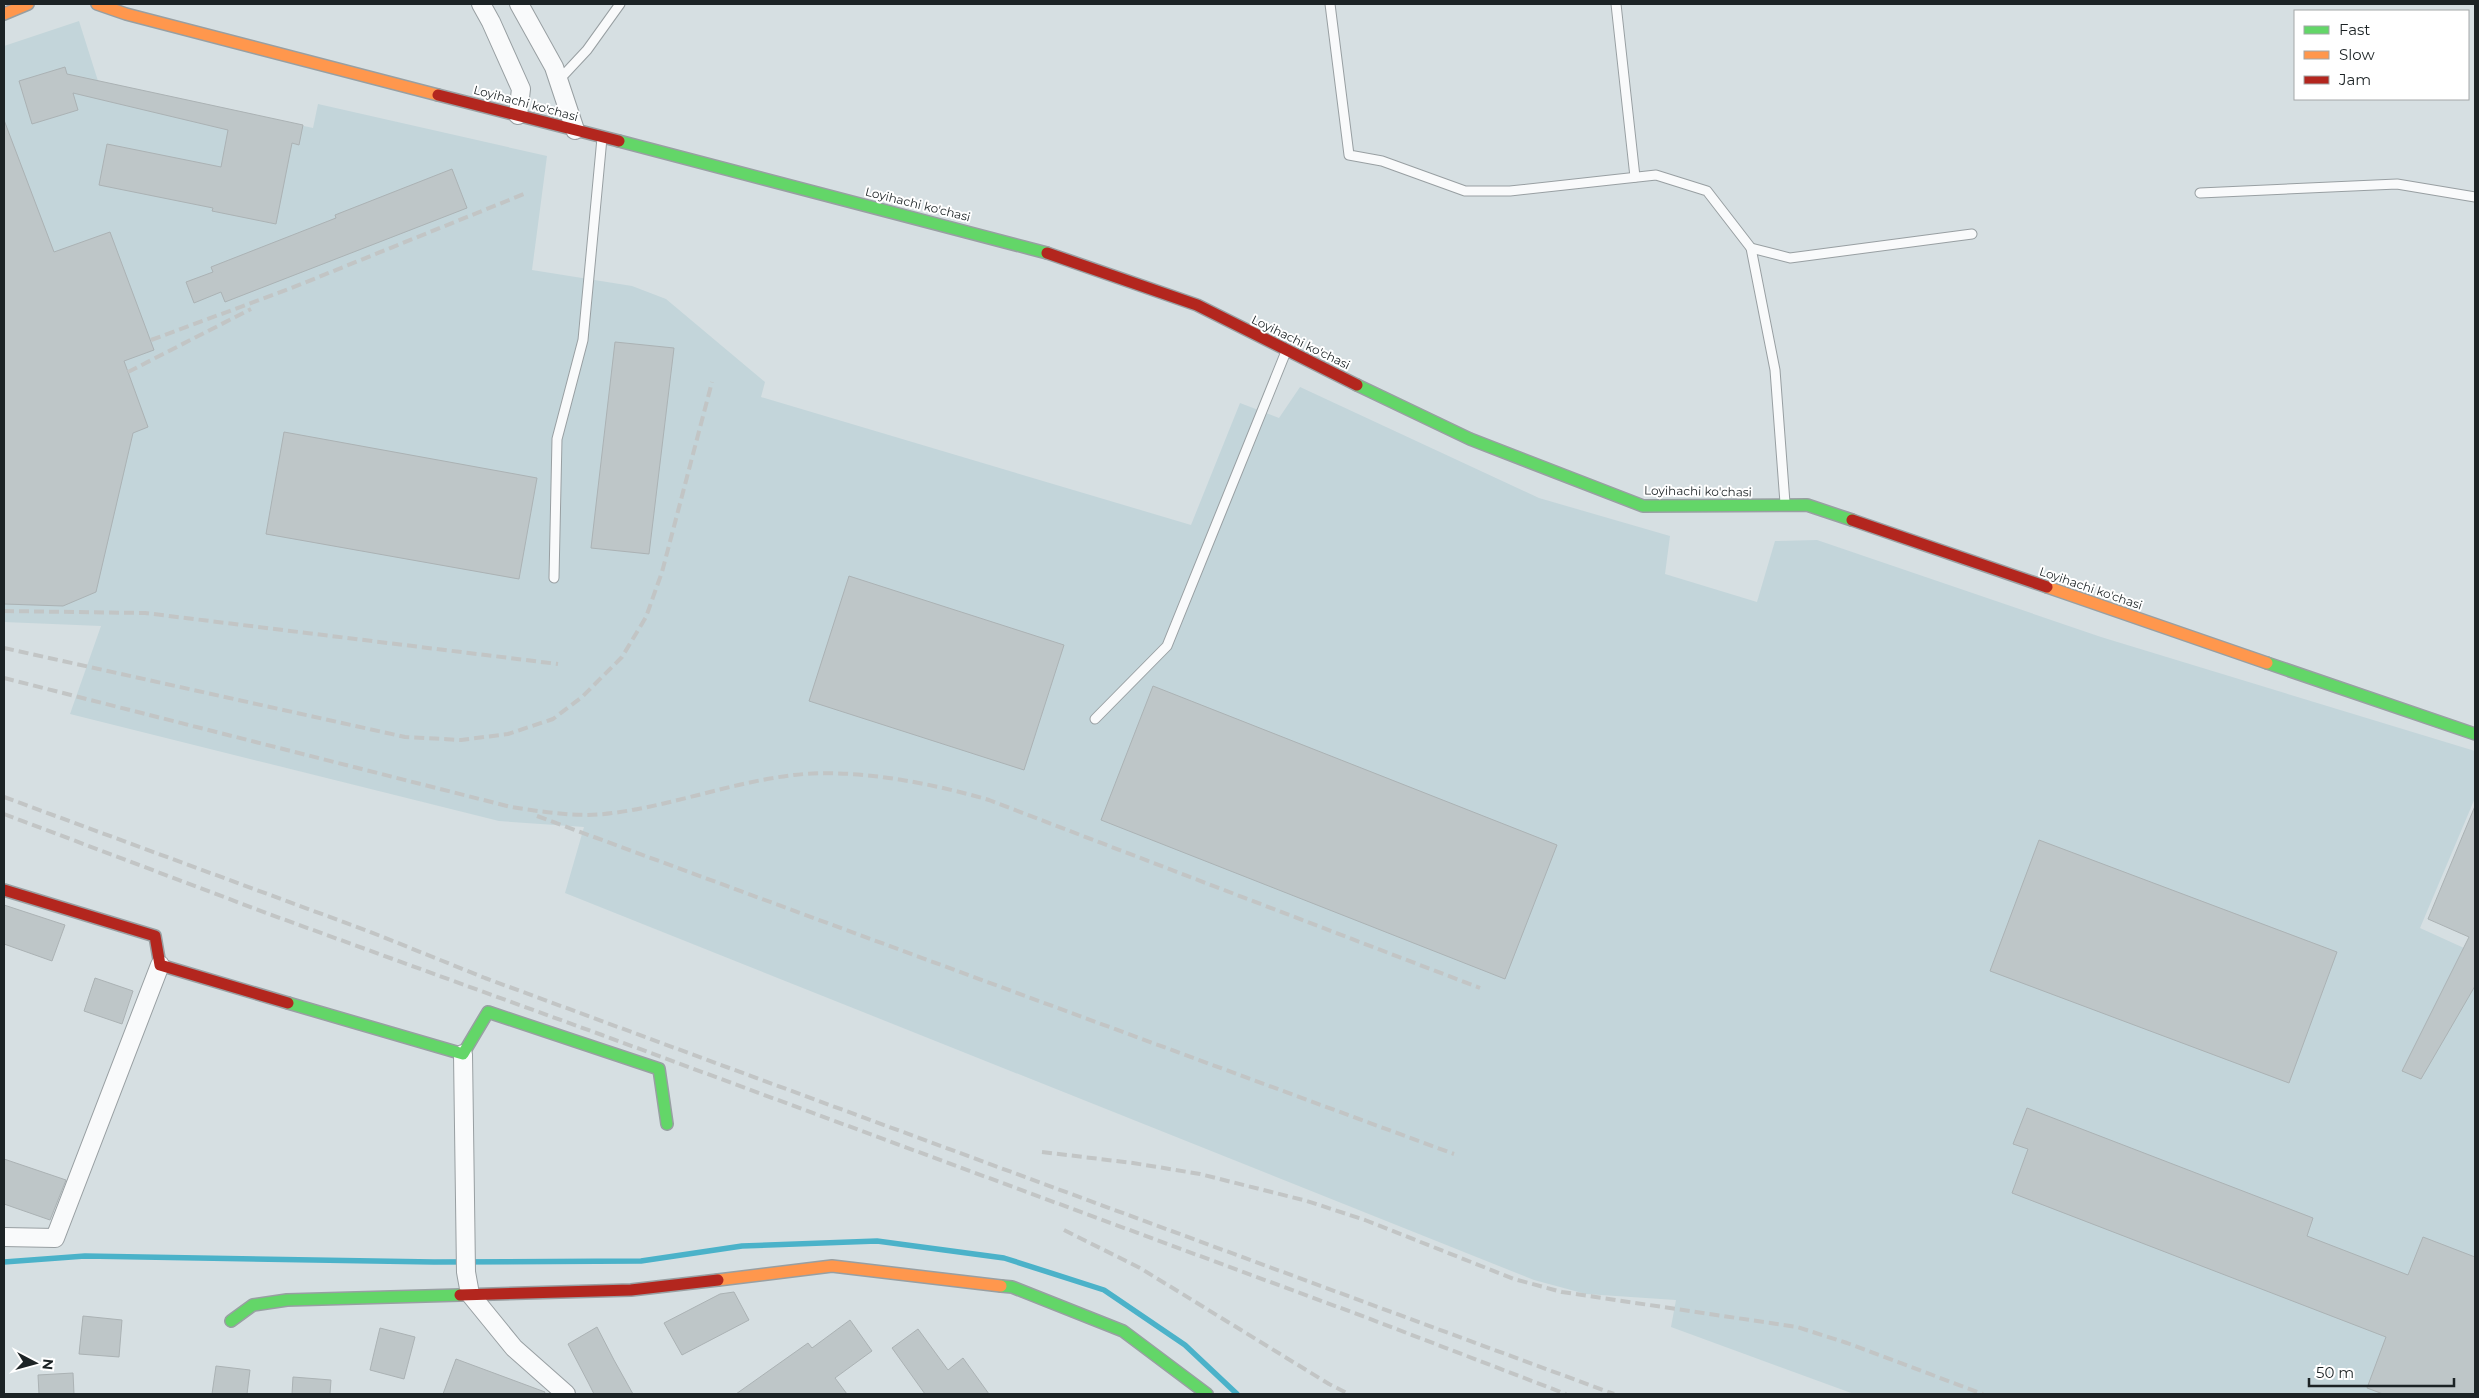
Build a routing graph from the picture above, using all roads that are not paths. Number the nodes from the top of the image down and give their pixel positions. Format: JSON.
{"nodes":[{"id":1,"x":28,"y":4,"type":"edge"},
{"id":2,"x":97,"y":4,"type":"edge"},
{"id":3,"x":481,"y":4,"type":"edge"},
{"id":4,"x":519,"y":4,"type":"edge"},
{"id":5,"x":620,"y":4,"type":"edge"},
{"id":6,"x":1330,"y":4,"type":"edge"},
{"id":7,"x":1616,"y":4,"type":"edge"},
{"id":8,"x":4,"y":14,"type":"edge"},
{"id":9,"x":559,"y":80,"type":"junction"},
{"id":10,"x":518,"y":115,"type":"junction"},
{"id":11,"x":575,"y":130,"type":"junction"},
{"id":12,"x":602,"y":137,"type":"junction"},
{"id":13,"x":1635,"y":177,"type":"junction"},
{"id":14,"x":2200,"y":193,"type":"dead end"},
{"id":15,"x":2475,"y":197,"type":"edge"},
{"id":16,"x":1972,"y":234,"type":"dead end"},
{"id":17,"x":1751,"y":248,"type":"junction"},
{"id":18,"x":1286,"y":351,"type":"junction"},
{"id":19,"x":1786,"y":505,"type":"junction"},
{"id":20,"x":554,"y":578,"type":"dead end"},
{"id":21,"x":1095,"y":719,"type":"dead end"},
{"id":22,"x":2475,"y":734,"type":"edge"},
{"id":23,"x":4,"y":890,"type":"edge"},
{"id":24,"x":160,"y":965,"type":"junction"},
{"id":25,"x":463,"y":1054,"type":"junction"},
{"id":26,"x":668,"y":1124,"type":"dead end"},
{"id":27,"x":4,"y":1236,"type":"edge"},
{"id":28,"x":470,"y":1294,"type":"junction"},
{"id":29,"x":231,"y":1321,"type":"dead end"},
{"id":30,"x":566,"y":1394,"type":"edge"},
{"id":31,"x":1207,"y":1394,"type":"edge"}],
"edges":[{"from":1,"to":8,"type":"street"},
{"from":2,"to":10,"type":"street","name":"Loyihachi ko'chasi"},
{"from":3,"to":10,"type":"street"},
{"from":4,"to":9,"type":"street"},
{"from":5,"to":9,"type":"lane"},
{"from":6,"to":13,"type":"lane"},
{"from":7,"to":13,"type":"lane"},
{"from":9,"to":11,"type":"street"},
{"from":10,"to":11,"type":"street","name":"Loyihachi ko'chasi"},
{"from":11,"to":12,"type":"street","name":"Loyihachi ko'chasi"},
{"from":12,"to":18,"type":"street","name":"Loyihachi ko'chasi"},
{"from":12,"to":20,"type":"lane"},
{"from":13,"to":17,"type":"lane"},
{"from":14,"to":15,"type":"lane"},
{"from":16,"to":17,"type":"lane"},
{"from":17,"to":19,"type":"lane"},
{"from":18,"to":19,"type":"street","name":"Loyihachi ko'chasi"},
{"from":18,"to":21,"type":"lane"},
{"from":19,"to":22,"type":"street","name":"Loyihachi ko'chasi"},
{"from":23,"to":24,"type":"street"},
{"from":24,"to":25,"type":"street"},
{"from":24,"to":27,"type":"street"},
{"from":25,"to":26,"type":"street"},
{"from":25,"to":28,"type":"street"},
{"from":28,"to":29,"type":"street"},
{"from":28,"to":30,"type":"street"},
{"from":28,"to":31,"type":"street"}]}
